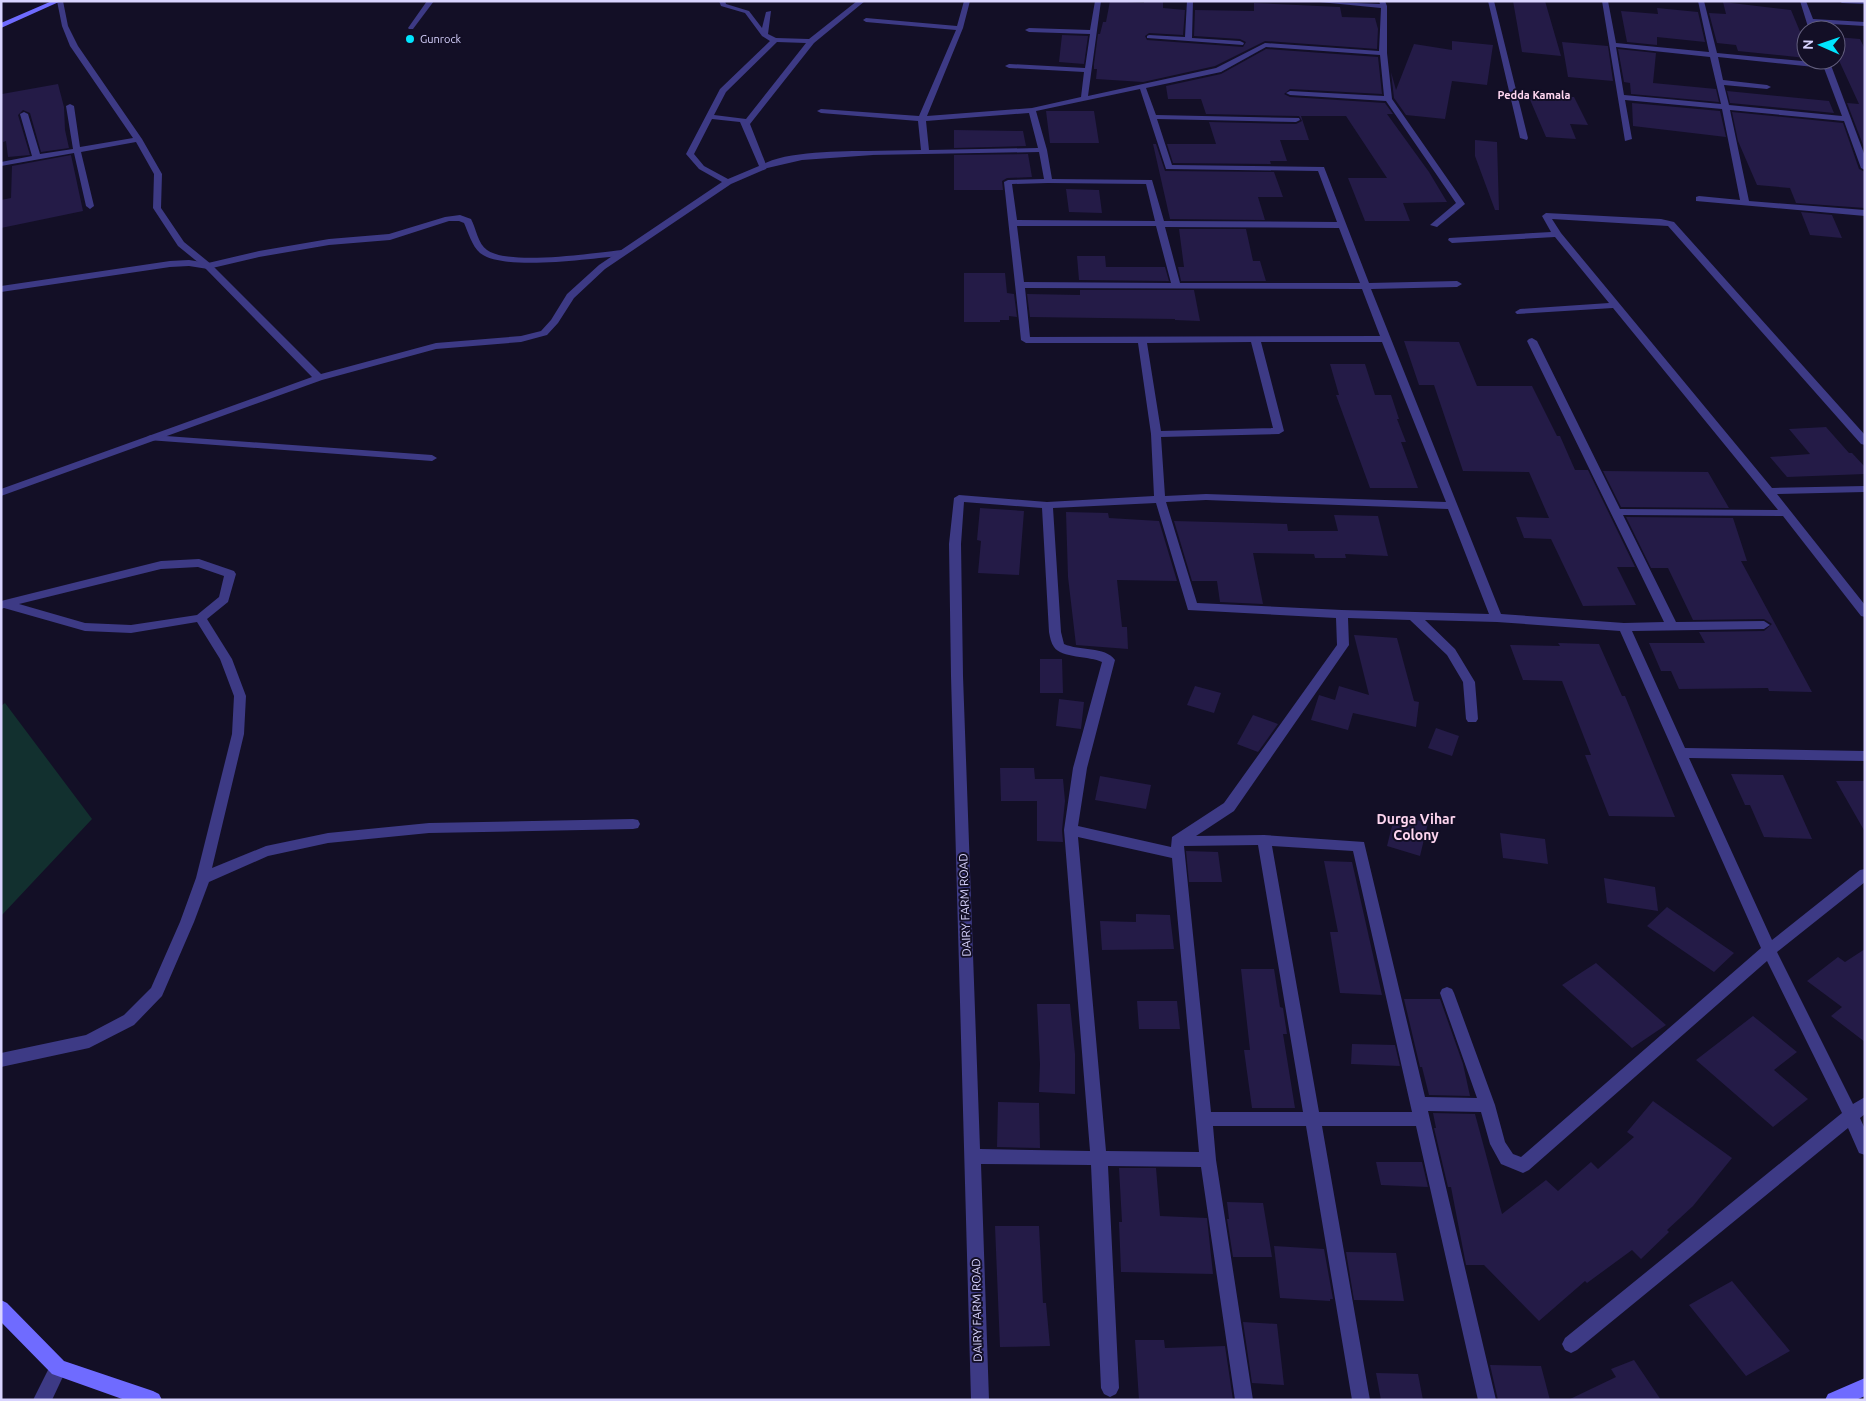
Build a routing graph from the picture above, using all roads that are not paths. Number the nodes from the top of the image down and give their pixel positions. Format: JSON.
{"nodes":[{"id":1,"x":59,"y":1,"type":"edge"},
{"id":2,"x":431,"y":1,"type":"edge"},
{"id":3,"x":722,"y":1,"type":"edge"},
{"id":4,"x":862,"y":1,"type":"edge"},
{"id":5,"x":966,"y":1,"type":"edge"},
{"id":6,"x":1098,"y":1,"type":"edge"},
{"id":7,"x":1190,"y":1,"type":"edge"},
{"id":8,"x":1312,"y":1,"type":"edge"},
{"id":9,"x":1491,"y":1,"type":"edge"},
{"id":10,"x":1605,"y":1,"type":"edge"},
{"id":11,"x":1701,"y":1,"type":"edge"},
{"id":12,"x":1803,"y":1,"type":"edge"},
{"id":13,"x":1842,"y":1,"type":"edge"},
{"id":14,"x":1865,"y":2,"type":"edge"},
{"id":15,"x":1384,"y":4,"type":"edge"},
{"id":16,"x":769,"y":12,"type":"dead end"},
{"id":17,"x":866,"y":20,"type":"dead end"},
{"id":18,"x":1809,"y":20,"type":"edge"},
{"id":19,"x":1846,"y":23,"type":"edge"},
{"id":20,"x":1865,"y":24,"type":"edge"},
{"id":21,"x":1,"y":26,"type":"edge"},
{"id":22,"x":411,"y":28,"type":"dead end"},
{"id":23,"x":960,"y":28,"type":"junction"},
{"id":24,"x":1029,"y":30,"type":"dead end"},
{"id":25,"x":1094,"y":32,"type":"junction"},
{"id":26,"x":764,"y":34,"type":"junction"},
{"id":27,"x":1149,"y":37,"type":"dead end"},
{"id":28,"x":1188,"y":39,"type":"junction"},
{"id":29,"x":774,"y":40,"type":"junction"},
{"id":30,"x":811,"y":41,"type":"junction"},
{"id":31,"x":1240,"y":43,"type":"dead end"},
{"id":32,"x":1613,"y":45,"type":"junction"},
{"id":33,"x":1383,"y":53,"type":"junction"},
{"id":34,"x":1712,"y":56,"type":"junction"},
{"id":35,"x":1796,"y":61,"type":"edge"},
{"id":36,"x":1009,"y":66,"type":"dead end"},
{"id":37,"x":1088,"y":70,"type":"junction"},
{"id":38,"x":1828,"y":70,"type":"edge"},
{"id":39,"x":1720,"y":82,"type":"junction"},
{"id":40,"x":1767,"y":87,"type":"dead end"},
{"id":41,"x":1143,"y":88,"type":"junction"},
{"id":42,"x":1290,"y":93,"type":"dead end"},
{"id":43,"x":1622,"y":97,"type":"junction"},
{"id":44,"x":1388,"y":99,"type":"junction"},
{"id":45,"x":1084,"y":100,"type":"junction"},
{"id":46,"x":70,"y":106,"type":"dead end"},
{"id":47,"x":1724,"y":108,"type":"junction"},
{"id":48,"x":1032,"y":110,"type":"junction"},
{"id":49,"x":821,"y":111,"type":"dead end"},
{"id":50,"x":24,"y":114,"type":"dead end"},
{"id":51,"x":710,"y":117,"type":"junction"},
{"id":52,"x":1152,"y":117,"type":"junction"},
{"id":53,"x":922,"y":119,"type":"junction"},
{"id":54,"x":1846,"y":119,"type":"junction"},
{"id":55,"x":1296,"y":120,"type":"dead end"},
{"id":56,"x":746,"y":124,"type":"junction"},
{"id":57,"x":1524,"y":138,"type":"dead end"},
{"id":58,"x":138,"y":139,"type":"junction"},
{"id":59,"x":1628,"y":139,"type":"dead end"},
{"id":60,"x":1043,"y":150,"type":"junction"},
{"id":61,"x":77,"y":151,"type":"junction"},
{"id":62,"x":925,"y":151,"type":"junction"},
{"id":63,"x":37,"y":158,"type":"junction"},
{"id":64,"x":1,"y":164,"type":"edge"},
{"id":65,"x":764,"y":167,"type":"junction"},
{"id":66,"x":1865,"y":168,"type":"edge"},
{"id":67,"x":1048,"y":181,"type":"junction"},
{"id":68,"x":728,"y":182,"type":"junction"},
{"id":69,"x":1699,"y":199,"type":"dead end"},
{"id":70,"x":1745,"y":203,"type":"junction"},
{"id":71,"x":90,"y":206,"type":"dead end"},
{"id":72,"x":1865,"y":213,"type":"edge"},
{"id":73,"x":1013,"y":223,"type":"junction"},
{"id":74,"x":1159,"y":223,"type":"junction"},
{"id":75,"x":1342,"y":225,"type":"junction"},
{"id":76,"x":1434,"y":225,"type":"dead end"},
{"id":77,"x":1557,"y":234,"type":"junction"},
{"id":78,"x":1452,"y":240,"type":"dead end"},
{"id":79,"x":622,"y":253,"type":"junction"},
{"id":80,"x":208,"y":266,"type":"junction"},
{"id":81,"x":1457,"y":284,"type":"dead end"},
{"id":82,"x":1019,"y":285,"type":"junction"},
{"id":83,"x":1176,"y":285,"type":"junction"},
{"id":84,"x":1365,"y":286,"type":"junction"},
{"id":85,"x":1,"y":289,"type":"edge"},
{"id":86,"x":1615,"y":305,"type":"junction"},
{"id":87,"x":1520,"y":312,"type":"dead end"},
{"id":88,"x":1142,"y":339,"type":"junction"},
{"id":89,"x":1255,"y":339,"type":"junction"},
{"id":90,"x":1386,"y":339,"type":"junction"},
{"id":91,"x":1532,"y":341,"type":"dead end"},
{"id":92,"x":319,"y":378,"type":"junction"},
{"id":93,"x":1156,"y":434,"type":"junction"},
{"id":94,"x":152,"y":438,"type":"junction"},
{"id":95,"x":1865,"y":442,"type":"edge"},
{"id":96,"x":432,"y":458,"type":"dead end"},
{"id":97,"x":1865,"y":489,"type":"edge"},
{"id":98,"x":1770,"y":492,"type":"junction"},
{"id":99,"x":1,"y":493,"type":"edge"},
{"id":100,"x":1160,"y":499,"type":"junction"},
{"id":101,"x":1046,"y":505,"type":"junction"},
{"id":102,"x":1452,"y":506,"type":"junction"},
{"id":103,"x":1616,"y":512,"type":"junction"},
{"id":104,"x":1786,"y":513,"type":"junction"},
{"id":105,"x":3,"y":604,"type":"edge"},
{"id":106,"x":1865,"y":613,"type":"edge"},
{"id":107,"x":1342,"y":614,"type":"junction"},
{"id":108,"x":1412,"y":614,"type":"junction"},
{"id":109,"x":200,"y":618,"type":"junction"},
{"id":110,"x":1497,"y":618,"type":"junction"},
{"id":111,"x":1764,"y":625,"type":"dead end"},
{"id":112,"x":1672,"y":626,"type":"junction"},
{"id":113,"x":1624,"y":627,"type":"junction"},
{"id":114,"x":1472,"y":719,"type":"dead end"},
{"id":115,"x":1682,"y":753,"type":"junction"},
{"id":116,"x":1865,"y":756,"type":"edge"},
{"id":117,"x":633,"y":824,"type":"dead end"},
{"id":118,"x":1072,"y":830,"type":"junction"},
{"id":119,"x":1264,"y":840,"type":"junction"},
{"id":120,"x":1177,"y":848,"type":"junction"},
{"id":121,"x":1865,"y":874,"type":"edge"},
{"id":122,"x":203,"y":878,"type":"junction"},
{"id":123,"x":1768,"y":950,"type":"junction"},
{"id":124,"x":1447,"y":993,"type":"dead end"},
{"id":125,"x":1,"y":1060,"type":"edge"},
{"id":126,"x":1865,"y":1104,"type":"edge"},
{"id":127,"x":1487,"y":1105,"type":"junction"},
{"id":128,"x":1421,"y":1111,"type":"junction"},
{"id":129,"x":1851,"y":1116,"type":"junction"},
{"id":130,"x":1204,"y":1119,"type":"junction"},
{"id":131,"x":1312,"y":1119,"type":"junction"},
{"id":132,"x":1865,"y":1148,"type":"edge"},
{"id":133,"x":974,"y":1156,"type":"junction"},
{"id":134,"x":1098,"y":1158,"type":"junction"},
{"id":135,"x":1208,"y":1160,"type":"junction"},
{"id":136,"x":1,"y":1309,"type":"edge"},
{"id":137,"x":1571,"y":1344,"type":"dead end"},
{"id":138,"x":58,"y":1368,"type":"junction"},
{"id":139,"x":1865,"y":1387,"type":"edge"},
{"id":140,"x":1110,"y":1388,"type":"dead end"},
{"id":141,"x":42,"y":1400,"type":"edge"},
{"id":142,"x":153,"y":1400,"type":"edge"},
{"id":143,"x":980,"y":1400,"type":"edge"},
{"id":144,"x":1244,"y":1400,"type":"edge"},
{"id":145,"x":1361,"y":1400,"type":"edge"},
{"id":146,"x":1487,"y":1400,"type":"edge"},
{"id":147,"x":1834,"y":1400,"type":"edge"}],
"edges":[{"from":1,"to":21,"type":"main road"},
{"from":1,"to":58,"type":"street"},
{"from":2,"to":22,"type":"street"},
{"from":3,"to":26,"type":"street"},
{"from":4,"to":30,"type":"street"},
{"from":5,"to":23,"type":"street"},
{"from":6,"to":25,"type":"street"},
{"from":7,"to":28,"type":"street"},
{"from":8,"to":15,"type":"street"},
{"from":9,"to":57,"type":"street"},
{"from":10,"to":32,"type":"street"},
{"from":11,"to":34,"type":"street"},
{"from":12,"to":18,"type":"street"},
{"from":13,"to":14,"type":"street"},
{"from":15,"to":33,"type":"street"},
{"from":16,"to":26,"type":"street"},
{"from":17,"to":23,"type":"street"},
{"from":19,"to":20,"type":"street"},
{"from":23,"to":53,"type":"street"},
{"from":24,"to":25,"type":"street"},
{"from":25,"to":37,"type":"street"},
{"from":26,"to":29,"type":"street"},
{"from":27,"to":28,"type":"street"},
{"from":28,"to":31,"type":"street"},
{"from":29,"to":30,"type":"street"},
{"from":29,"to":51,"type":"street"},
{"from":30,"to":56,"type":"street"},
{"from":32,"to":34,"type":"street"},
{"from":32,"to":43,"type":"street"},
{"from":33,"to":41,"type":"street"},
{"from":33,"to":44,"type":"street"},
{"from":34,"to":35,"type":"street"},
{"from":34,"to":39,"type":"street"},
{"from":36,"to":37,"type":"street"},
{"from":37,"to":45,"type":"street"},
{"from":38,"to":54,"type":"street"},
{"from":39,"to":40,"type":"street"},
{"from":39,"to":47,"type":"street"},
{"from":41,"to":45,"type":"street"},
{"from":41,"to":52,"type":"street"},
{"from":42,"to":44,"type":"street"},
{"from":43,"to":47,"type":"street"},
{"from":43,"to":59,"type":"street"},
{"from":44,"to":76,"type":"street"},
{"from":45,"to":48,"type":"street"},
{"from":46,"to":61,"type":"street"},
{"from":47,"to":54,"type":"street"},
{"from":47,"to":70,"type":"street"},
{"from":48,"to":53,"type":"street"},
{"from":48,"to":60,"type":"street"},
{"from":49,"to":53,"type":"street"},
{"from":50,"to":63,"type":"street"},
{"from":51,"to":56,"type":"street"},
{"from":51,"to":68,"type":"street"},
{"from":52,"to":55,"type":"street"},
{"from":52,"to":75,"type":"street"},
{"from":53,"to":62,"type":"street"},
{"from":54,"to":66,"type":"street"},
{"from":56,"to":65,"type":"street"},
{"from":58,"to":61,"type":"street"},
{"from":58,"to":80,"type":"street"},
{"from":60,"to":62,"type":"street"},
{"from":60,"to":67,"type":"street"},
{"from":61,"to":63,"type":"street"},
{"from":61,"to":71,"type":"street"},
{"from":62,"to":65,"type":"street"},
{"from":63,"to":64,"type":"street"},
{"from":65,"to":68,"type":"street"},
{"from":67,"to":73,"type":"street"},
{"from":67,"to":74,"type":"street"},
{"from":68,"to":79,"type":"street"},
{"from":69,"to":70,"type":"street"},
{"from":70,"to":72,"type":"street"},
{"from":73,"to":74,"type":"street"},
{"from":73,"to":82,"type":"street"},
{"from":74,"to":75,"type":"street"},
{"from":74,"to":83,"type":"street"},
{"from":75,"to":84,"type":"street"},
{"from":77,"to":78,"type":"street"},
{"from":77,"to":86,"type":"street"},
{"from":77,"to":95,"type":"street"},
{"from":79,"to":80,"type":"street"},
{"from":79,"to":92,"type":"street"},
{"from":80,"to":85,"type":"street"},
{"from":80,"to":92,"type":"street"},
{"from":81,"to":84,"type":"street"},
{"from":82,"to":83,"type":"street"},
{"from":82,"to":88,"type":"street"},
{"from":83,"to":84,"type":"street"},
{"from":84,"to":90,"type":"street"},
{"from":86,"to":87,"type":"street"},
{"from":86,"to":98,"type":"street"},
{"from":88,"to":89,"type":"street"},
{"from":88,"to":93,"type":"street"},
{"from":89,"to":90,"type":"street"},
{"from":89,"to":93,"type":"street"},
{"from":90,"to":102,"type":"street"},
{"from":91,"to":103,"type":"street"},
{"from":92,"to":94,"type":"street"},
{"from":93,"to":100,"type":"street"},
{"from":94,"to":96,"type":"street"},
{"from":94,"to":99,"type":"street"},
{"from":97,"to":98,"type":"street"},
{"from":98,"to":104,"type":"street"},
{"from":100,"to":101,"type":"street"},
{"from":100,"to":102,"type":"street"},
{"from":100,"to":107,"type":"street"},
{"from":101,"to":118,"type":"street"},
{"from":101,"to":133,"type":"street","name":"DAIRY FARM ROAD"},
{"from":102,"to":110,"type":"street"},
{"from":103,"to":104,"type":"street"},
{"from":103,"to":112,"type":"street"},
{"from":104,"to":106,"type":"street"},
{"from":105,"to":109,"type":"street"},
{"from":105,"to":109,"type":"street"},
{"from":107,"to":108,"type":"street"},
{"from":107,"to":120,"type":"street"},
{"from":108,"to":110,"type":"street"},
{"from":108,"to":114,"type":"street"},
{"from":109,"to":122,"type":"street"},
{"from":110,"to":113,"type":"street"},
{"from":111,"to":112,"type":"street"},
{"from":112,"to":113,"type":"street"},
{"from":113,"to":115,"type":"street"},
{"from":115,"to":116,"type":"street"},
{"from":115,"to":123,"type":"street"},
{"from":117,"to":122,"type":"street"},
{"from":118,"to":120,"type":"street"},
{"from":118,"to":134,"type":"street"},
{"from":119,"to":120,"type":"street"},
{"from":119,"to":128,"type":"street"},
{"from":119,"to":131,"type":"street"},
{"from":120,"to":130,"type":"street"},
{"from":121,"to":123,"type":"street"},
{"from":122,"to":125,"type":"street"},
{"from":123,"to":127,"type":"street"},
{"from":123,"to":129,"type":"street"},
{"from":124,"to":127,"type":"street"},
{"from":126,"to":129,"type":"street"},
{"from":127,"to":128,"type":"street"},
{"from":128,"to":131,"type":"street"},
{"from":128,"to":146,"type":"street"},
{"from":129,"to":132,"type":"street"},
{"from":129,"to":137,"type":"street"},
{"from":130,"to":131,"type":"street"},
{"from":130,"to":135,"type":"street"},
{"from":131,"to":145,"type":"street"},
{"from":133,"to":134,"type":"street"},
{"from":133,"to":143,"type":"street","name":"DAIRY FARM ROAD"},
{"from":134,"to":135,"type":"street"},
{"from":134,"to":140,"type":"street"},
{"from":135,"to":144,"type":"street"},
{"from":136,"to":138,"type":"main road"},
{"from":138,"to":141,"type":"street"},
{"from":138,"to":142,"type":"main road"},
{"from":139,"to":147,"type":"main road"}]}
